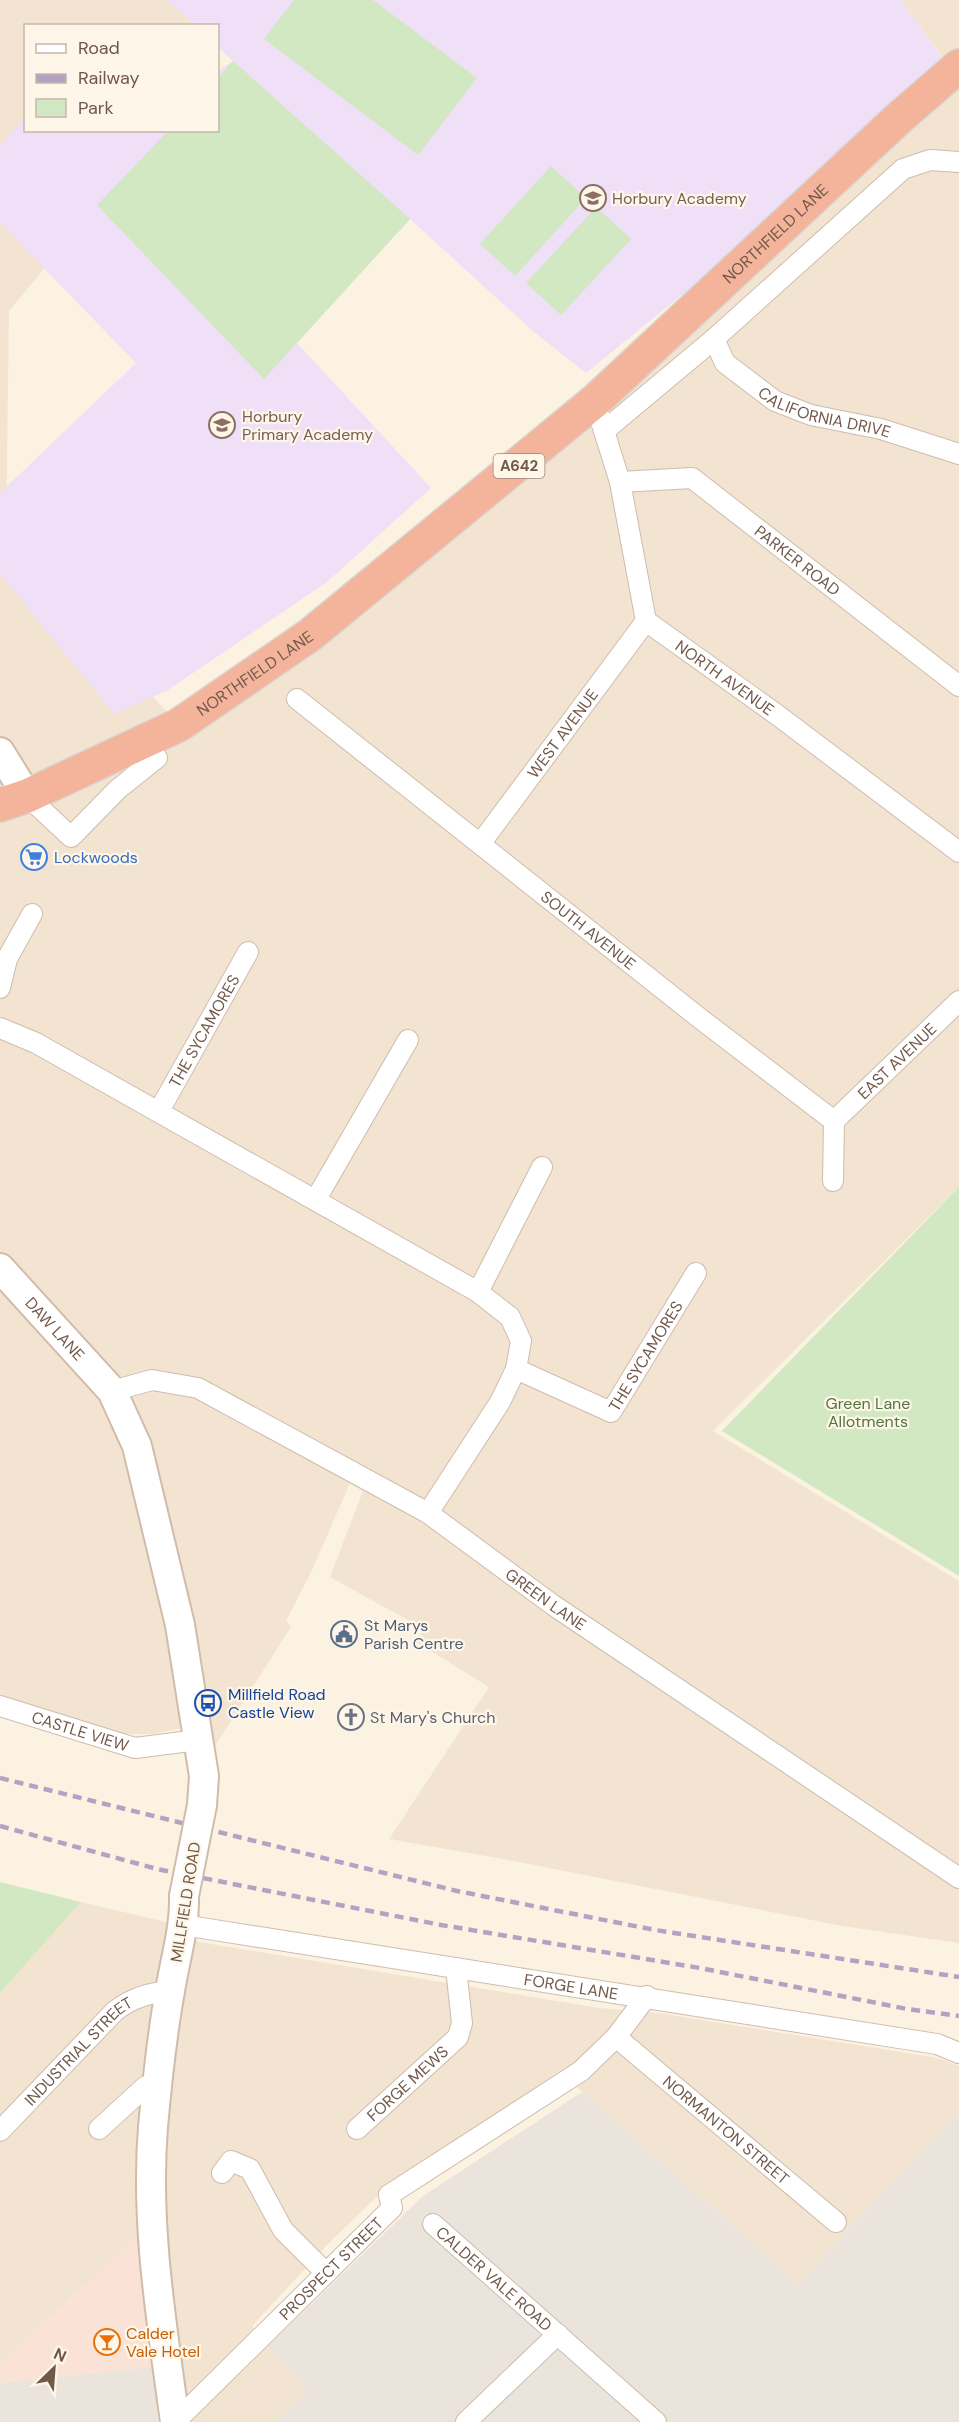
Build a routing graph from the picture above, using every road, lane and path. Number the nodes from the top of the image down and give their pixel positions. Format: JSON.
{"nodes":[{"id":1,"x":959,"y":66,"type":"edge"},
{"id":2,"x":959,"y":162,"type":"edge"},
{"id":3,"x":714,"y":339,"type":"junction"},
{"id":4,"x":599,"y":416,"type":"junction"},
{"id":5,"x":959,"y":454,"type":"edge"},
{"id":6,"x":621,"y":482,"type":"junction"},
{"id":7,"x":646,"y":621,"type":"junction"},
{"id":8,"x":959,"y":686,"type":"edge"},
{"id":9,"x":297,"y":699,"type":"dead end"},
{"id":10,"x":0,"y":752,"type":"edge"},
{"id":11,"x":157,"y":758,"type":"dead end"},
{"id":12,"x":14,"y":800,"type":"edge"},
{"id":13,"x":480,"y":844,"type":"junction"},
{"id":14,"x":959,"y":852,"type":"edge"},
{"id":15,"x":32,"y":914,"type":"dead end"},
{"id":16,"x":248,"y":952,"type":"dead end"},
{"id":17,"x":0,"y":988,"type":"edge"},
{"id":18,"x":959,"y":1001,"type":"edge"},
{"id":19,"x":0,"y":1028,"type":"edge"},
{"id":20,"x":408,"y":1040,"type":"dead end"},
{"id":21,"x":159,"y":1111,"type":"junction"},
{"id":22,"x":834,"y":1121,"type":"junction"},
{"id":23,"x":542,"y":1167,"type":"dead end"},
{"id":24,"x":833,"y":1181,"type":"dead end"},
{"id":25,"x":316,"y":1199,"type":"junction"},
{"id":26,"x":0,"y":1268,"type":"edge"},
{"id":27,"x":696,"y":1273,"type":"dead end"},
{"id":28,"x":478,"y":1292,"type":"junction"},
{"id":29,"x":516,"y":1369,"type":"junction"},
{"id":30,"x":112,"y":1391,"type":"junction"},
{"id":31,"x":428,"y":1513,"type":"junction"},
{"id":32,"x":0,"y":1706,"type":"edge"},
{"id":33,"x":198,"y":1740,"type":"junction"},
{"id":34,"x":959,"y":1878,"type":"edge"},
{"id":35,"x":183,"y":1924,"type":"junction"},
{"id":36,"x":456,"y":1968,"type":"junction"},
{"id":37,"x":170,"y":1991,"type":"junction"},
{"id":38,"x":646,"y":1996,"type":"junction"},
{"id":39,"x":616,"y":2037,"type":"junction"},
{"id":40,"x":959,"y":2053,"type":"edge"},
{"id":41,"x":158,"y":2086,"type":"junction"},
{"id":42,"x":99,"y":2129,"type":"dead end"},
{"id":43,"x":357,"y":2129,"type":"dead end"},
{"id":44,"x":0,"y":2131,"type":"edge"},
{"id":45,"x":222,"y":2173,"type":"dead end"},
{"id":46,"x":836,"y":2222,"type":"dead end"},
{"id":47,"x":433,"y":2224,"type":"dead end"},
{"id":48,"x":326,"y":2273,"type":"junction"},
{"id":49,"x":558,"y":2334,"type":"junction"},
{"id":50,"x":175,"y":2422,"type":"edge"},
{"id":51,"x":466,"y":2422,"type":"edge"},
{"id":52,"x":656,"y":2422,"type":"edge"}],
"edges":[{"from":1,"to":4,"type":"highway","name":"NORTHFIELD LANE","number":"A642"},
{"from":2,"to":3,"type":"street","name":"NORTHFIELD LANE"},
{"from":3,"to":4,"type":"street","name":"NORTHFIELD LANE"},
{"from":3,"to":5,"type":"street","name":"CALIFORNIA DRIVE"},
{"from":4,"to":6,"type":"street"},
{"from":4,"to":12,"type":"highway","name":"NORTHFIELD LANE","number":"A642"},
{"from":6,"to":7,"type":"street"},
{"from":6,"to":8,"type":"street","name":"PARKER ROAD"},
{"from":7,"to":13,"type":"street","name":"WEST AVENUE"},
{"from":7,"to":14,"type":"street","name":"NORTH AVENUE"},
{"from":9,"to":13,"type":"street","name":"SOUTH AVENUE"},
{"from":10,"to":12,"type":"street"},
{"from":11,"to":12,"type":"street"},
{"from":13,"to":22,"type":"street","name":"SOUTH AVENUE"},
{"from":15,"to":17,"type":"street"},
{"from":16,"to":21,"type":"street","name":"THE SYCAMORES"},
{"from":18,"to":22,"type":"street","name":"EAST AVENUE"},
{"from":19,"to":21,"type":"street"},
{"from":20,"to":25,"type":"street"},
{"from":21,"to":25,"type":"street"},
{"from":22,"to":24,"type":"street"},
{"from":23,"to":28,"type":"street"},
{"from":25,"to":28,"type":"street"},
{"from":26,"to":30,"type":"street","name":"DAW LANE"},
{"from":27,"to":29,"type":"street","name":"THE SYCAMORES"},
{"from":28,"to":29,"type":"street"},
{"from":29,"to":31,"type":"street"},
{"from":30,"to":31,"type":"street","name":"GREEN LANE"},
{"from":30,"to":33,"type":"street","name":"MILLFIELD ROAD"},
{"from":31,"to":34,"type":"street","name":"GREEN LANE"},
{"from":32,"to":33,"type":"street","name":"CASTLE VIEW"},
{"from":33,"to":35,"type":"street","name":"MILLFIELD ROAD","bridge":true},
{"from":35,"to":36,"type":"street","name":"FORGE LANE"},
{"from":35,"to":37,"type":"street","name":"MILLFIELD ROAD"},
{"from":36,"to":38,"type":"street","name":"FORGE LANE"},
{"from":36,"to":43,"type":"street","name":"FORGE MEWS"},
{"from":37,"to":41,"type":"street","name":"MILLFIELD ROAD"},
{"from":37,"to":44,"type":"street","name":"INDUSTRIAL STREET"},
{"from":38,"to":39,"type":"street"},
{"from":38,"to":40,"type":"street","name":"FORGE LANE"},
{"from":39,"to":46,"type":"street","name":"NORMANTON STREET"},
{"from":39,"to":48,"type":"street","name":"PROSPECT STREET"},
{"from":41,"to":42,"type":"street"},
{"from":41,"to":50,"type":"street","name":"MILLFIELD ROAD"},
{"from":45,"to":48,"type":"street"},
{"from":47,"to":49,"type":"street","name":"CALDER VALE ROAD"},
{"from":48,"to":50,"type":"street","name":"PROSPECT STREET"},
{"from":49,"to":51,"type":"street","name":"CALDER VALE ROAD"},
{"from":49,"to":52,"type":"street","name":"CALDER VALE ROAD"}]}
